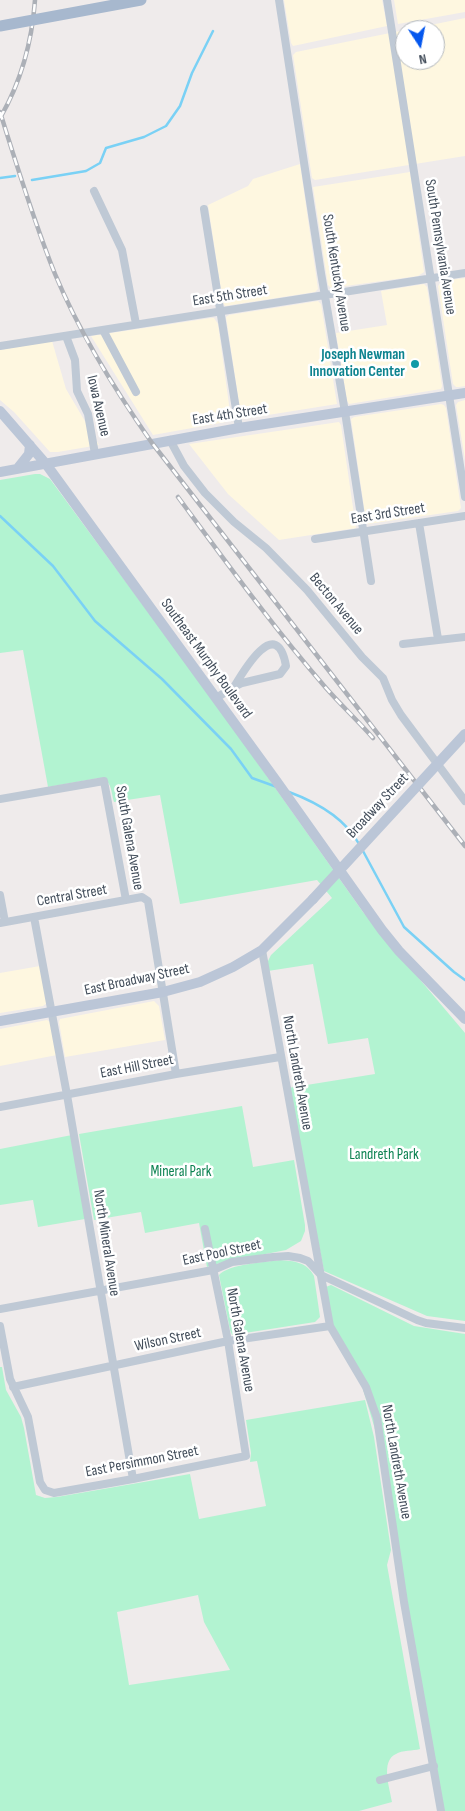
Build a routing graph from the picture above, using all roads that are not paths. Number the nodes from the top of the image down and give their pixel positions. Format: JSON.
{"nodes":[{"id":1,"x":141,"y":0,"type":"edge"},
{"id":2,"x":279,"y":0,"type":"edge"},
{"id":3,"x":387,"y":0,"type":"edge"},
{"id":4,"x":0,"y":26,"type":"edge"},
{"id":5,"x":94,"y":191,"type":"dead end"},
{"id":6,"x":204,"y":209,"type":"dead end"},
{"id":7,"x":465,"y":273,"type":"edge"},
{"id":8,"x":431,"y":278,"type":"junction"},
{"id":9,"x":325,"y":295,"type":"junction"},
{"id":10,"x":221,"y":312,"type":"junction"},
{"id":11,"x":136,"y":324,"type":"junction"},
{"id":12,"x":103,"y":330,"type":"junction"},
{"id":13,"x":66,"y":336,"type":"junction"},
{"id":14,"x":0,"y":346,"type":"edge"},
{"id":15,"x":136,"y":392,"type":"dead end"},
{"id":16,"x":465,"y":394,"type":"edge"},
{"id":17,"x":449,"y":396,"type":"junction"},
{"id":18,"x":0,"y":411,"type":"edge"},
{"id":19,"x":345,"y":412,"type":"junction"},
{"id":20,"x":239,"y":428,"type":"junction"},
{"id":21,"x":170,"y":440,"type":"junction"},
{"id":22,"x":30,"y":445,"type":"junction"},
{"id":23,"x":94,"y":454,"type":"junction"},
{"id":24,"x":46,"y":464,"type":"junction"},
{"id":25,"x":17,"y":469,"type":"junction"},
{"id":26,"x":0,"y":472,"type":"edge"},
{"id":27,"x":465,"y":498,"type":"edge"},
{"id":28,"x":465,"y":516,"type":"edge"},
{"id":29,"x":419,"y":523,"type":"junction"},
{"id":30,"x":364,"y":532,"type":"junction"},
{"id":31,"x":316,"y":539,"type":"dead end"},
{"id":32,"x":371,"y":581,"type":"dead end"},
{"id":33,"x":465,"y":636,"type":"edge"},
{"id":34,"x":438,"y":639,"type":"junction"},
{"id":35,"x":403,"y":644,"type":"dead end"},
{"id":36,"x":234,"y":687,"type":"junction"},
{"id":37,"x":216,"y":698,"type":"junction"},
{"id":38,"x":465,"y":734,"type":"edge"},
{"id":39,"x":0,"y":799,"type":"edge"},
{"id":40,"x":465,"y":801,"type":"edge"},
{"id":41,"x":0,"y":895,"type":"edge"},
{"id":42,"x":313,"y":899,"type":"joint"},
{"id":43,"x":126,"y":900,"type":"junction"},
{"id":44,"x":148,"y":901,"type":"joint"},
{"id":45,"x":34,"y":917,"type":"junction"},
{"id":46,"x":2,"y":922,"type":"edge"},
{"id":47,"x":262,"y":950,"type":"junction"},
{"id":48,"x":163,"y":992,"type":"junction"},
{"id":49,"x":53,"y":1012,"type":"junction"},
{"id":50,"x":465,"y":1019,"type":"edge"},
{"id":51,"x":0,"y":1021,"type":"edge"},
{"id":52,"x":280,"y":1057,"type":"junction"},
{"id":53,"x":176,"y":1074,"type":"junction"},
{"id":54,"x":67,"y":1095,"type":"junction"},
{"id":55,"x":0,"y":1107,"type":"edge"},
{"id":56,"x":205,"y":1229,"type":"dead end"},
{"id":57,"x":213,"y":1270,"type":"junction"},
{"id":58,"x":321,"y":1274,"type":"junction"},
{"id":59,"x":100,"y":1291,"type":"junction"},
{"id":60,"x":0,"y":1309,"type":"edge"},
{"id":61,"x":0,"y":1326,"type":"edge"},
{"id":62,"x":330,"y":1326,"type":"junction"},
{"id":63,"x":465,"y":1328,"type":"edge"},
{"id":64,"x":228,"y":1341,"type":"junction"},
{"id":65,"x":113,"y":1367,"type":"junction"},
{"id":66,"x":13,"y":1387,"type":"junction"},
{"id":67,"x":246,"y":1456,"type":"joint"},
{"id":68,"x":133,"y":1479,"type":"junction"},
{"id":69,"x":434,"y":1766,"type":"junction"},
{"id":70,"x":380,"y":1780,"type":"dead end"},
{"id":71,"x":441,"y":1811,"type":"edge"}],
"edges":[{"from":1,"to":4,"type":"main road","bridge":true},
{"from":2,"to":9,"type":"street","name":"South Kentucky Avenue"},
{"from":3,"to":8,"type":"street","name":"South Pennsylvania Avenue"},
{"from":5,"to":11,"type":"street"},
{"from":6,"to":10,"type":"street"},
{"from":7,"to":8,"type":"street","name":"East 5th Street"},
{"from":8,"to":9,"type":"street","name":"East 5th Street"},
{"from":8,"to":17,"type":"street","name":"South Pennsylvania Avenue"},
{"from":9,"to":10,"type":"street","name":"East 5th Street"},
{"from":9,"to":19,"type":"street","name":"South Kentucky Avenue"},
{"from":10,"to":11,"type":"street","name":"East 5th Street"},
{"from":10,"to":20,"type":"street"},
{"from":11,"to":12,"type":"street","name":"East 5th Street"},
{"from":12,"to":13,"type":"street","name":"East 5th Street"},
{"from":12,"to":15,"type":"street"},
{"from":13,"to":14,"type":"street","name":"East 5th Street"},
{"from":13,"to":23,"type":"street","name":"Iowa Avenue"},
{"from":16,"to":17,"type":"street","name":"East 4th Street"},
{"from":17,"to":19,"type":"street","name":"East 4th Street"},
{"from":17,"to":27,"type":"street","name":"South Pennsylvania Avenue"},
{"from":18,"to":22,"type":"street","name":"Southeast Murphy Boulevard"},
{"from":19,"to":20,"type":"street","name":"East 4th Street"},
{"from":19,"to":30,"type":"street","name":"South Kentucky Avenue"},
{"from":20,"to":21,"type":"street","name":"East 4th Street"},
{"from":21,"to":23,"type":"street","name":"East 4th Street"},
{"from":21,"to":40,"type":"street","name":"Becton Avenue"},
{"from":22,"to":24,"type":"street","name":"Southeast Murphy Boulevard"},
{"from":22,"to":25,"type":"street"},
{"from":23,"to":24,"type":"street","name":"East 4th Street"},
{"from":24,"to":25,"type":"street","name":"East 4th Street"},
{"from":24,"to":37,"type":"street","name":"Southeast Murphy Boulevard"},
{"from":25,"to":26,"type":"street","name":"East 4th Street"},
{"from":28,"to":29,"type":"street","name":"East 3rd Street"},
{"from":29,"to":30,"type":"street","name":"East 3rd Street"},
{"from":29,"to":34,"type":"street"},
{"from":30,"to":31,"type":"street","name":"East 3rd Street"},
{"from":30,"to":32,"type":"street","name":"South Kentucky Avenue"},
{"from":33,"to":34,"type":"street"},
{"from":34,"to":35,"type":"street"},
{"from":36,"to":36,"type":"street"},
{"from":36,"to":37,"type":"street"},
{"from":37,"to":50,"type":"street","name":"Southeast Murphy Boulevard"},
{"from":38,"to":42,"type":"street","name":"Broadway Street","bridge":true},
{"from":39,"to":43,"type":"street","name":"South Galena Avenue"},
{"from":41,"to":46,"type":"street"},
{"from":42,"to":47,"type":"street","name":"East Broadway Street"},
{"from":43,"to":44,"type":"street","name":"Central Street"},
{"from":43,"to":45,"type":"street","name":"Central Street"},
{"from":44,"to":48,"type":"street","name":"South Galena Avenue"},
{"from":45,"to":46,"type":"street","name":"Central Street"},
{"from":45,"to":49,"type":"street","name":"North Mineral Avenue"},
{"from":47,"to":48,"type":"street","name":"East Broadway Street"},
{"from":47,"to":52,"type":"street","name":"North Landreth Avenue"},
{"from":48,"to":49,"type":"street","name":"East Broadway Street"},
{"from":48,"to":53,"type":"street"},
{"from":49,"to":51,"type":"street","name":"East Broadway Street"},
{"from":49,"to":54,"type":"street","name":"North Mineral Avenue"},
{"from":52,"to":53,"type":"street","name":"East Hill Street"},
{"from":52,"to":58,"type":"street","name":"North Landreth Avenue"},
{"from":53,"to":54,"type":"street","name":"East Hill Street"},
{"from":54,"to":55,"type":"street","name":"East Hill Street"},
{"from":54,"to":59,"type":"street","name":"North Mineral Avenue"},
{"from":56,"to":57,"type":"street","name":"North Galena Avenue"},
{"from":57,"to":58,"type":"street","name":"East Pool Street"},
{"from":57,"to":59,"type":"street","name":"East Pool Street"},
{"from":57,"to":64,"type":"street","name":"North Galena Avenue"},
{"from":58,"to":62,"type":"street","name":"North Landreth Avenue"},
{"from":58,"to":63,"type":"street","name":"East Pool Street"},
{"from":59,"to":60,"type":"street","name":"East Pool Street"},
{"from":59,"to":65,"type":"street","name":"North Mineral Avenue"},
{"from":61,"to":66,"type":"street"},
{"from":62,"to":64,"type":"street","name":"Wilson Street"},
{"from":62,"to":69,"type":"street","name":"North Landreth Avenue"},
{"from":64,"to":65,"type":"street","name":"Wilson Street"},
{"from":64,"to":67,"type":"street","name":"North Galena Avenue"},
{"from":65,"to":66,"type":"street","name":"Wilson Street"},
{"from":65,"to":68,"type":"street","name":"North Mineral Avenue"},
{"from":66,"to":68,"type":"street","name":"East Persimmon Street"},
{"from":67,"to":68,"type":"street","name":"East Persimmon Street"},
{"from":69,"to":70,"type":"street"},
{"from":69,"to":71,"type":"street","name":"North Landreth Avenue"}]}
